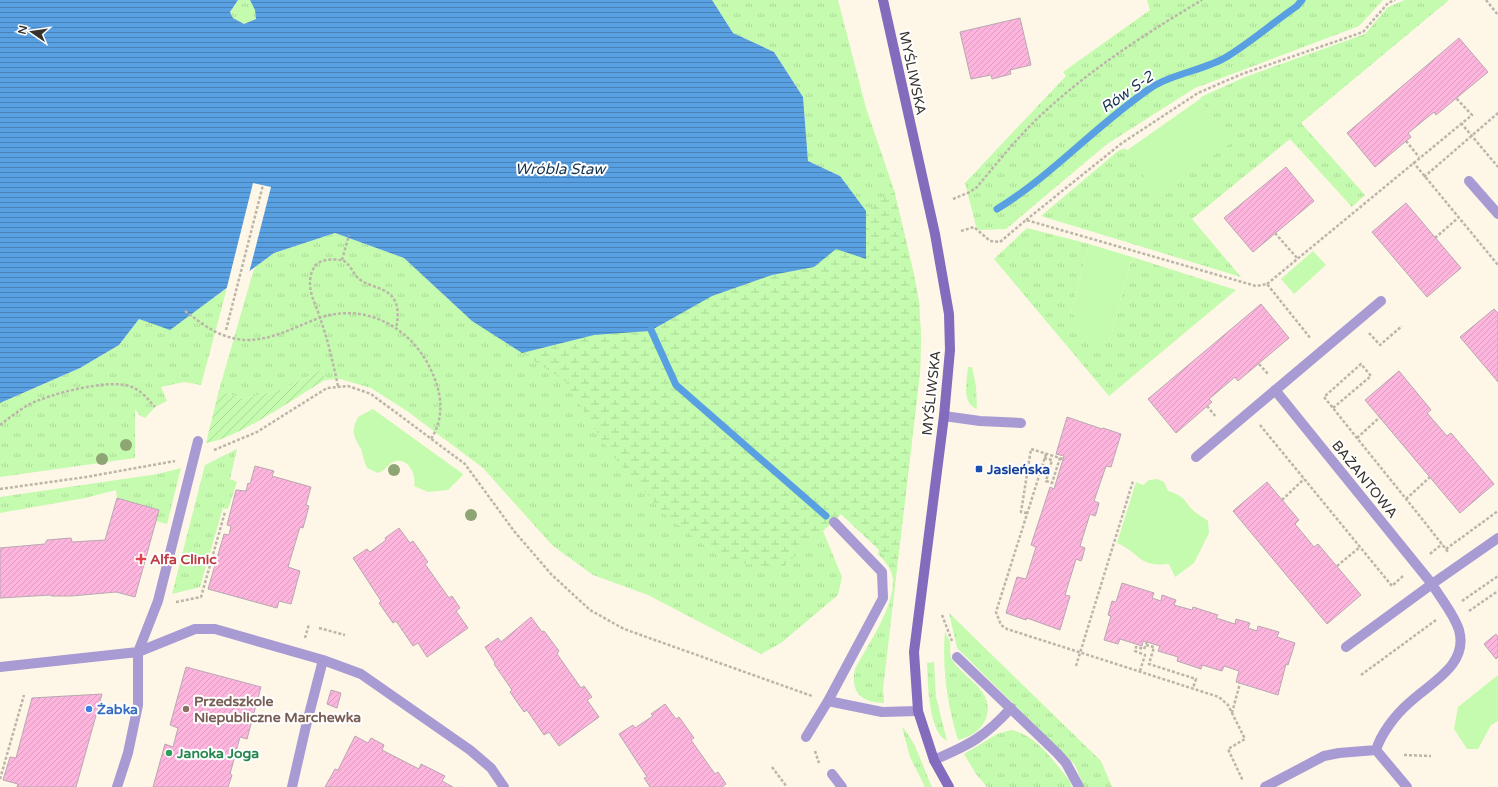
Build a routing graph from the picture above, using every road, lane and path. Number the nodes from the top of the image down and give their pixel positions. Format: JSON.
{"nodes":[{"id":1,"x":883,"y":0,"type":"edge"},
{"id":2,"x":1202,"y":0,"type":"edge"},
{"id":3,"x":1395,"y":0,"type":"edge"},
{"id":4,"x":1486,"y":0,"type":"edge"},
{"id":5,"x":1498,"y":15,"type":"edge"},
{"id":6,"x":1456,"y":98,"type":"dead end"},
{"id":7,"x":1498,"y":113,"type":"edge"},
{"id":8,"x":1461,"y":124,"type":"junction"},
{"id":9,"x":1471,"y":135,"type":"junction"},
{"id":10,"x":1406,"y":141,"type":"dead end"},
{"id":11,"x":1419,"y":157,"type":"junction"},
{"id":12,"x":1413,"y":162,"type":"junction"},
{"id":13,"x":1498,"y":167,"type":"edge"},
{"id":14,"x":1424,"y":177,"type":"junction"},
{"id":15,"x":1469,"y":182,"type":"dead end"},
{"id":16,"x":263,"y":185,"type":"dead end"},
{"id":17,"x":953,"y":199,"type":"dead end"},
{"id":18,"x":1498,"y":214,"type":"edge"},
{"id":19,"x":1458,"y":218,"type":"junction"},
{"id":20,"x":1026,"y":220,"type":"junction"},
{"id":21,"x":961,"y":231,"type":"dead end"},
{"id":22,"x":1275,"y":233,"type":"dead end"},
{"id":23,"x":349,"y":235,"type":"dead end"},
{"id":24,"x":1435,"y":238,"type":"dead end"},
{"id":25,"x":1298,"y":259,"type":"junction"},
{"id":26,"x":342,"y":260,"type":"junction"},
{"id":27,"x":1498,"y":265,"type":"edge"},
{"id":28,"x":1267,"y":284,"type":"junction"},
{"id":29,"x":1381,"y":301,"type":"dead end"},
{"id":30,"x":185,"y":310,"type":"dead end"},
{"id":31,"x":320,"y":318,"type":"junction"},
{"id":32,"x":1358,"y":320,"type":"junction"},
{"id":33,"x":1402,"y":326,"type":"dead end"},
{"id":34,"x":396,"y":328,"type":"junction"},
{"id":35,"x":226,"y":330,"type":"dead end"},
{"id":36,"x":1322,"y":352,"type":"junction"},
{"id":37,"x":1259,"y":364,"type":"dead end"},
{"id":38,"x":1269,"y":376,"type":"dead end"},
{"id":39,"x":338,"y":386,"type":"junction"},
{"id":40,"x":1275,"y":390,"type":"junction"},
{"id":41,"x":1207,"y":406,"type":"dead end"},
{"id":42,"x":155,"y":407,"type":"dead end"},
{"id":43,"x":1333,"y":408,"type":"junction"},
{"id":44,"x":1249,"y":412,"type":"junction"},
{"id":45,"x":944,"y":416,"type":"junction"},
{"id":46,"x":1380,"y":417,"type":"dead end"},
{"id":47,"x":1218,"y":419,"type":"dead end"},
{"id":48,"x":1021,"y":423,"type":"dead end"},
{"id":49,"x":0,"y":425,"type":"edge"},
{"id":50,"x":1357,"y":438,"type":"junction"},
{"id":51,"x":431,"y":439,"type":"junction"},
{"id":52,"x":198,"y":441,"type":"dead end"},
{"id":53,"x":1046,"y":454,"type":"junction"},
{"id":54,"x":1196,"y":457,"type":"dead end"},
{"id":55,"x":1044,"y":458,"type":"junction"},
{"id":56,"x":193,"y":459,"type":"junction"},
{"id":57,"x":1430,"y":477,"type":"dead end"},
{"id":58,"x":1304,"y":479,"type":"junction"},
{"id":59,"x":1132,"y":481,"type":"dead end"},
{"id":60,"x":0,"y":489,"type":"edge"},
{"id":61,"x":1406,"y":499,"type":"junction"},
{"id":62,"x":1282,"y":500,"type":"dead end"},
{"id":63,"x":1498,"y":511,"type":"edge"},
{"id":64,"x":225,"y":512,"type":"dead end"},
{"id":65,"x":1027,"y":513,"type":"junction"},
{"id":66,"x":834,"y":522,"type":"dead end"},
{"id":67,"x":1498,"y":538,"type":"edge"},
{"id":68,"x":1442,"y":544,"type":"junction"},
{"id":69,"x":1360,"y":547,"type":"junction"},
{"id":70,"x":1446,"y":549,"type":"junction"},
{"id":71,"x":1416,"y":565,"type":"junction"},
{"id":72,"x":1459,"y":565,"type":"junction"},
{"id":73,"x":1337,"y":566,"type":"dead end"},
{"id":74,"x":1498,"y":576,"type":"edge"},
{"id":75,"x":1432,"y":584,"type":"junction"},
{"id":76,"x":1498,"y":591,"type":"edge"},
{"id":77,"x":1458,"y":599,"type":"dead end"},
{"id":78,"x":156,"y":606,"type":"junction"},
{"id":79,"x":1449,"y":610,"type":"junction"},
{"id":80,"x":942,"y":615,"type":"dead end"},
{"id":81,"x":1455,"y":621,"type":"junction"},
{"id":82,"x":319,"y":628,"type":"dead end"},
{"id":83,"x":345,"y":635,"type":"dead end"},
{"id":84,"x":1346,"y":647,"type":"dead end"},
{"id":85,"x":138,"y":652,"type":"junction"},
{"id":86,"x":1080,"y":652,"type":"junction"},
{"id":87,"x":957,"y":657,"type":"joint"},
{"id":88,"x":323,"y":660,"type":"junction"},
{"id":89,"x":1076,"y":666,"type":"dead end"},
{"id":90,"x":0,"y":667,"type":"edge"},
{"id":91,"x":1140,"y":671,"type":"junction"},
{"id":92,"x":1361,"y":675,"type":"dead end"},
{"id":93,"x":1240,"y":683,"type":"dead end"},
{"id":94,"x":1193,"y":688,"type":"junction"},
{"id":95,"x":24,"y":695,"type":"dead end"},
{"id":96,"x":828,"y":701,"type":"junction"},
{"id":97,"x":1011,"y":708,"type":"junction"},
{"id":98,"x":918,"y":711,"type":"junction"},
{"id":99,"x":1232,"y":713,"type":"junction"},
{"id":100,"x":806,"y":737,"type":"dead end"},
{"id":101,"x":1376,"y":750,"type":"junction"},
{"id":102,"x":1399,"y":755,"type":"dead end"},
{"id":103,"x":1431,"y":756,"type":"dead end"},
{"id":104,"x":934,"y":760,"type":"junction"},
{"id":105,"x":772,"y":767,"type":"dead end"},
{"id":106,"x":832,"y":774,"type":"dead end"},
{"id":107,"x":0,"y":779,"type":"edge"},
{"id":108,"x":1242,"y":782,"type":"dead end"},
{"id":109,"x":117,"y":787,"type":"edge"},
{"id":110,"x":292,"y":787,"type":"edge"},
{"id":111,"x":504,"y":787,"type":"edge"},
{"id":112,"x":787,"y":787,"type":"edge"},
{"id":113,"x":842,"y":787,"type":"edge"},
{"id":114,"x":949,"y":787,"type":"edge"},
{"id":115,"x":1079,"y":787,"type":"edge"},
{"id":116,"x":1265,"y":787,"type":"edge"},
{"id":117,"x":1407,"y":787,"type":"edge"}],
"edges":[{"from":1,"to":45,"type":"street","name":"MYŚLIWSKA"},
{"from":2,"to":17,"type":"path"},
{"from":3,"to":20,"type":"path"},
{"from":4,"to":5,"type":"path"},
{"from":6,"to":8,"type":"path"},
{"from":7,"to":9,"type":"path"},
{"from":8,"to":9,"type":"path"},
{"from":8,"to":11,"type":"path"},
{"from":9,"to":13,"type":"path"},
{"from":9,"to":14,"type":"path"},
{"from":10,"to":11,"type":"path"},
{"from":11,"to":12,"type":"path"},
{"from":12,"to":14,"type":"path"},
{"from":12,"to":25,"type":"path"},
{"from":14,"to":19,"type":"path"},
{"from":15,"to":18,"type":"street"},
{"from":16,"to":35,"type":"path"},
{"from":19,"to":24,"type":"path"},
{"from":19,"to":27,"type":"path"},
{"from":20,"to":21,"type":"path"},
{"from":20,"to":28,"type":"path"},
{"from":22,"to":25,"type":"path"},
{"from":23,"to":26,"type":"path"},
{"from":25,"to":28,"type":"path"},
{"from":26,"to":31,"type":"path"},
{"from":26,"to":34,"type":"path"},
{"from":28,"to":36,"type":"path"},
{"from":29,"to":32,"type":"street"},
{"from":30,"to":31,"type":"path"},
{"from":31,"to":34,"type":"path"},
{"from":31,"to":39,"type":"path"},
{"from":32,"to":33,"type":"path"},
{"from":32,"to":36,"type":"street"},
{"from":34,"to":51,"type":"path"},
{"from":36,"to":40,"type":"street"},
{"from":37,"to":38,"type":"path"},
{"from":39,"to":51,"type":"path"},
{"from":39,"to":56,"type":"path"},
{"from":40,"to":44,"type":"street"},
{"from":40,"to":71,"type":"street","name":"BAŻANTOWA"},
{"from":41,"to":47,"type":"path"},
{"from":42,"to":49,"type":"path"},
{"from":43,"to":43,"type":"path"},
{"from":43,"to":50,"type":"path"},
{"from":44,"to":54,"type":"street"},
{"from":44,"to":58,"type":"path"},
{"from":45,"to":48,"type":"street"},
{"from":45,"to":98,"type":"street","name":"MYŚLIWSKA"},
{"from":46,"to":50,"type":"path"},
{"from":50,"to":61,"type":"path"},
{"from":51,"to":96,"type":"path"},
{"from":52,"to":56,"type":"street"},
{"from":53,"to":55,"type":"path"},
{"from":53,"to":55,"type":"path"},
{"from":53,"to":65,"type":"path"},
{"from":55,"to":65,"type":"path"},
{"from":56,"to":60,"type":"path"},
{"from":56,"to":78,"type":"street"},
{"from":57,"to":61,"type":"path"},
{"from":58,"to":62,"type":"path"},
{"from":58,"to":69,"type":"path"},
{"from":59,"to":86,"type":"path"},
{"from":61,"to":68,"type":"path"},
{"from":63,"to":70,"type":"path"},
{"from":64,"to":78,"type":"path"},
{"from":65,"to":86,"type":"path"},
{"from":66,"to":96,"type":"street"},
{"from":67,"to":72,"type":"street"},
{"from":68,"to":70,"type":"path"},
{"from":68,"to":71,"type":"path"},
{"from":69,"to":71,"type":"path"},
{"from":69,"to":73,"type":"path"},
{"from":70,"to":72,"type":"path"},
{"from":71,"to":75,"type":"street","name":"BAŻANTOWA"},
{"from":72,"to":75,"type":"street"},
{"from":74,"to":77,"type":"path"},
{"from":75,"to":79,"type":"street","name":"BAŻANTOWA"},
{"from":75,"to":84,"type":"street"},
{"from":76,"to":81,"type":"path"},
{"from":78,"to":85,"type":"street"},
{"from":79,"to":81,"type":"street","name":"BAŻANTOWA"},
{"from":79,"to":92,"type":"path"},
{"from":80,"to":87,"type":"path"},
{"from":81,"to":101,"type":"street","name":"BAŻANTOWA"},
{"from":82,"to":83,"type":"path"},
{"from":85,"to":88,"type":"street"},
{"from":85,"to":90,"type":"street"},
{"from":85,"to":109,"type":"street"},
{"from":86,"to":89,"type":"path"},
{"from":86,"to":91,"type":"path"},
{"from":87,"to":97,"type":"street"},
{"from":88,"to":110,"type":"street"},
{"from":88,"to":111,"type":"street"},
{"from":91,"to":94,"type":"path"},
{"from":91,"to":94,"type":"path"},
{"from":93,"to":99,"type":"path"},
{"from":94,"to":99,"type":"path"},
{"from":95,"to":107,"type":"path"},
{"from":96,"to":98,"type":"street"},
{"from":96,"to":100,"type":"street"},
{"from":97,"to":104,"type":"street"},
{"from":97,"to":115,"type":"street"},
{"from":98,"to":104,"type":"street","name":"MYŚLIWSKA"},
{"from":99,"to":108,"type":"path"},
{"from":101,"to":116,"type":"street"},
{"from":101,"to":117,"type":"street"},
{"from":102,"to":103,"type":"path"},
{"from":104,"to":114,"type":"street","name":"MYŚLIWSKA"},
{"from":105,"to":112,"type":"path"},
{"from":106,"to":113,"type":"street"}]}
